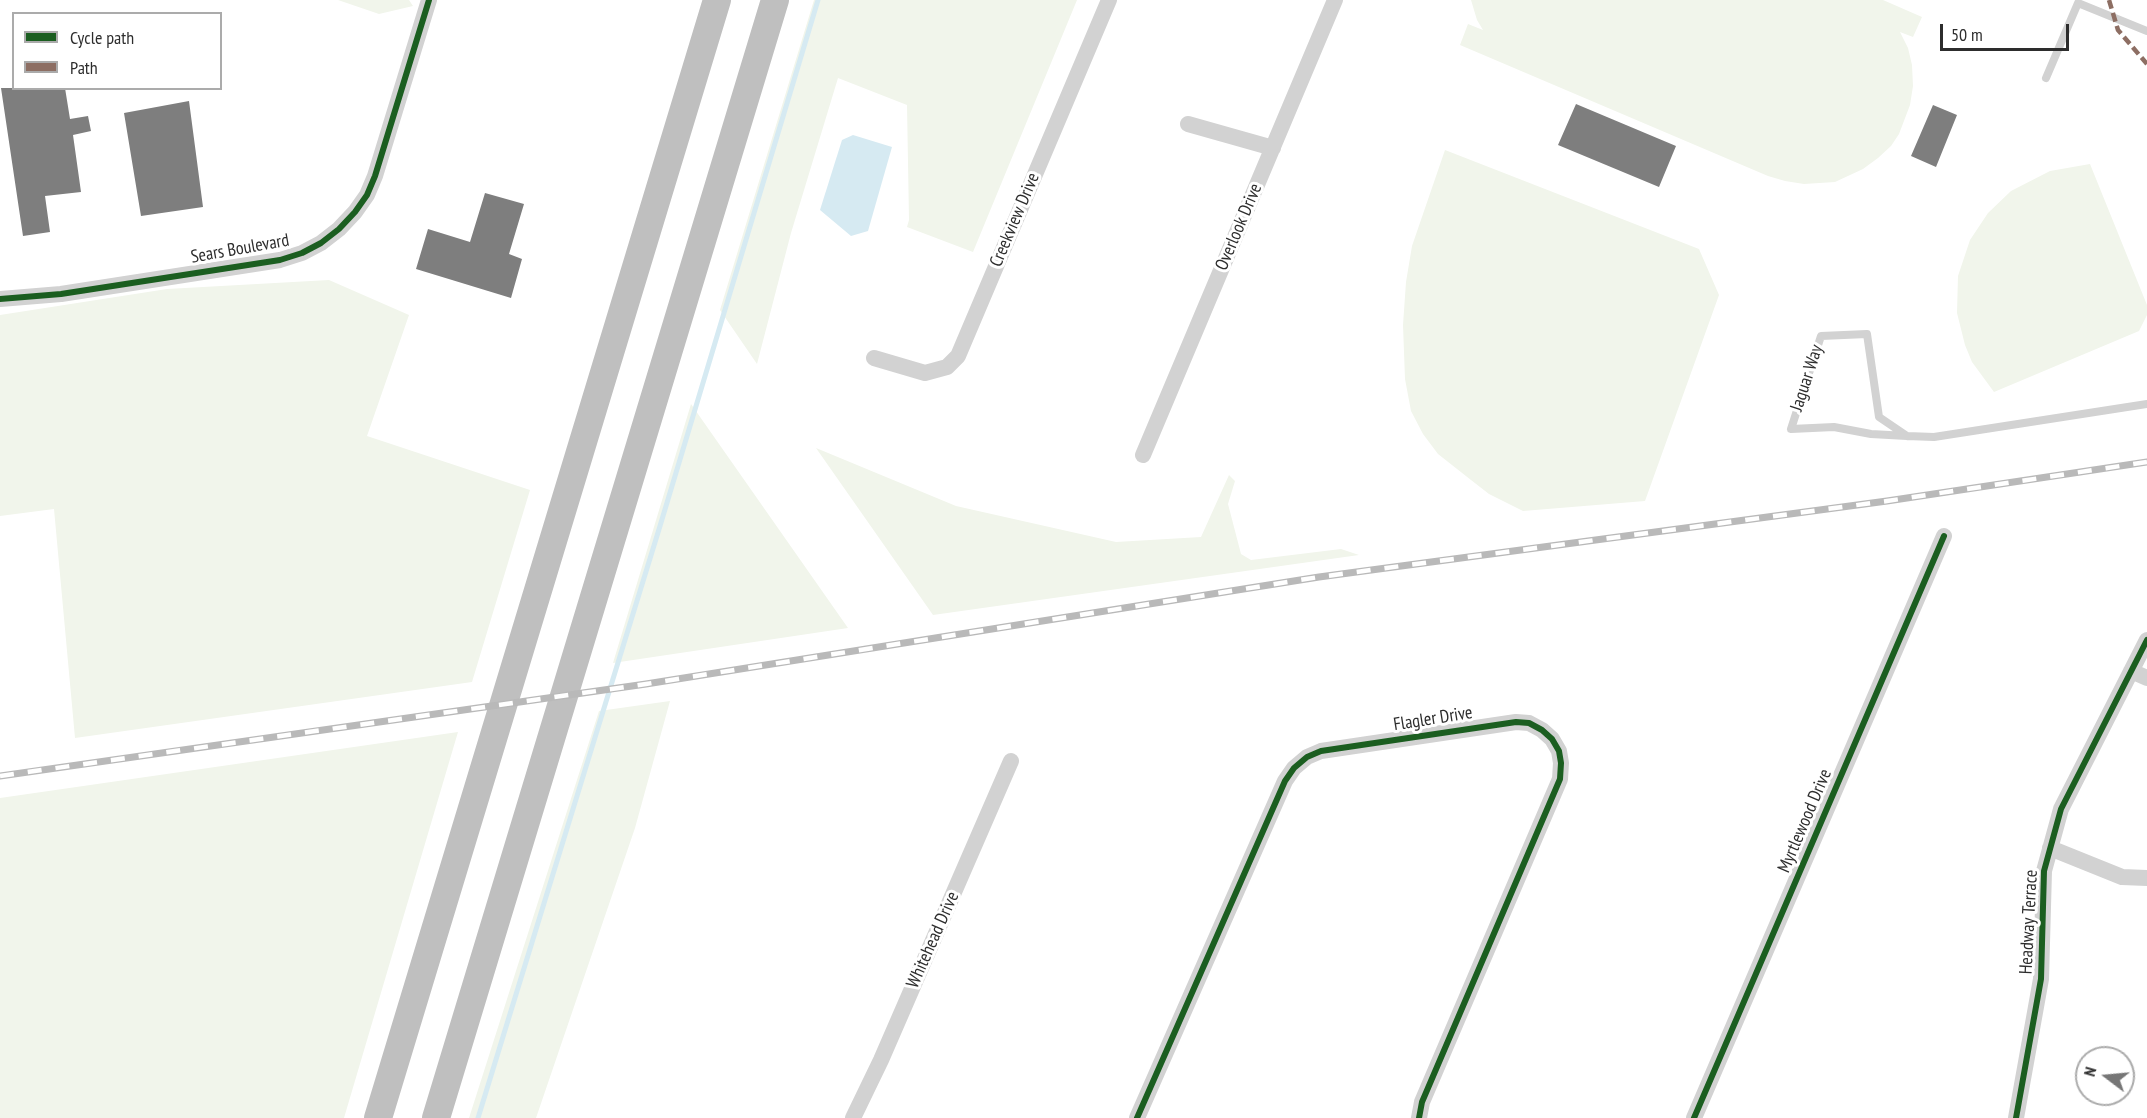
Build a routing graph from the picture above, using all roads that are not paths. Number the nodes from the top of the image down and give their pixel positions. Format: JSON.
{"nodes":[{"id":1,"x":429,"y":0,"type":"edge"},
{"id":2,"x":717,"y":0,"type":"edge"},
{"id":3,"x":775,"y":0,"type":"edge"},
{"id":4,"x":1109,"y":0,"type":"edge"},
{"id":5,"x":1335,"y":0,"type":"edge"},
{"id":6,"x":2147,"y":31,"type":"edge"},
{"id":7,"x":2046,"y":78,"type":"dead end"},
{"id":8,"x":1188,"y":124,"type":"dead end"},
{"id":9,"x":1273,"y":148,"type":"junction"},
{"id":10,"x":0,"y":299,"type":"edge"},
{"id":11,"x":874,"y":358,"type":"dead end"},
{"id":12,"x":2147,"y":404,"type":"edge"},
{"id":13,"x":1907,"y":436,"type":"junction"},
{"id":14,"x":1143,"y":454,"type":"dead end"},
{"id":15,"x":1944,"y":536,"type":"dead end"},
{"id":16,"x":2147,"y":640,"type":"edge"},
{"id":17,"x":2130,"y":671,"type":"junction"},
{"id":18,"x":2147,"y":678,"type":"edge"},
{"id":19,"x":1011,"y":761,"type":"dead end"},
{"id":20,"x":2050,"y":848,"type":"junction"},
{"id":21,"x":2147,"y":878,"type":"edge"},
{"id":22,"x":378,"y":1118,"type":"edge"},
{"id":23,"x":435,"y":1118,"type":"edge"},
{"id":24,"x":854,"y":1118,"type":"edge"},
{"id":25,"x":1137,"y":1118,"type":"edge"},
{"id":26,"x":1419,"y":1118,"type":"edge"},
{"id":27,"x":1694,"y":1118,"type":"edge"},
{"id":28,"x":2016,"y":1118,"type":"edge"}],
"edges":[{"from":1,"to":10,"type":"street","name":"Sears Boulevard"},
{"from":2,"to":22,"type":"highway"},
{"from":3,"to":23,"type":"highway"},
{"from":4,"to":11,"type":"street","name":"Creekview Drive"},
{"from":5,"to":9,"type":"street","name":"Overlook Drive"},
{"from":6,"to":7,"type":"lane"},
{"from":8,"to":9,"type":"street"},
{"from":9,"to":14,"type":"street","name":"Overlook Drive"},
{"from":12,"to":13,"type":"lane","name":"Jaguar Way"},
{"from":13,"to":13,"type":"lane","name":"Jaguar Way"},
{"from":15,"to":27,"type":"street","name":"Myrtlewood Drive"},
{"from":16,"to":17,"type":"street","name":"Headway Terrace"},
{"from":17,"to":18,"type":"street"},
{"from":17,"to":20,"type":"street","name":"Headway Terrace"},
{"from":19,"to":24,"type":"street","name":"Whitehead Drive"},
{"from":20,"to":21,"type":"street"},
{"from":20,"to":28,"type":"street","name":"Headway Terrace"},
{"from":25,"to":26,"type":"street","name":"Flagler Drive"}]}
